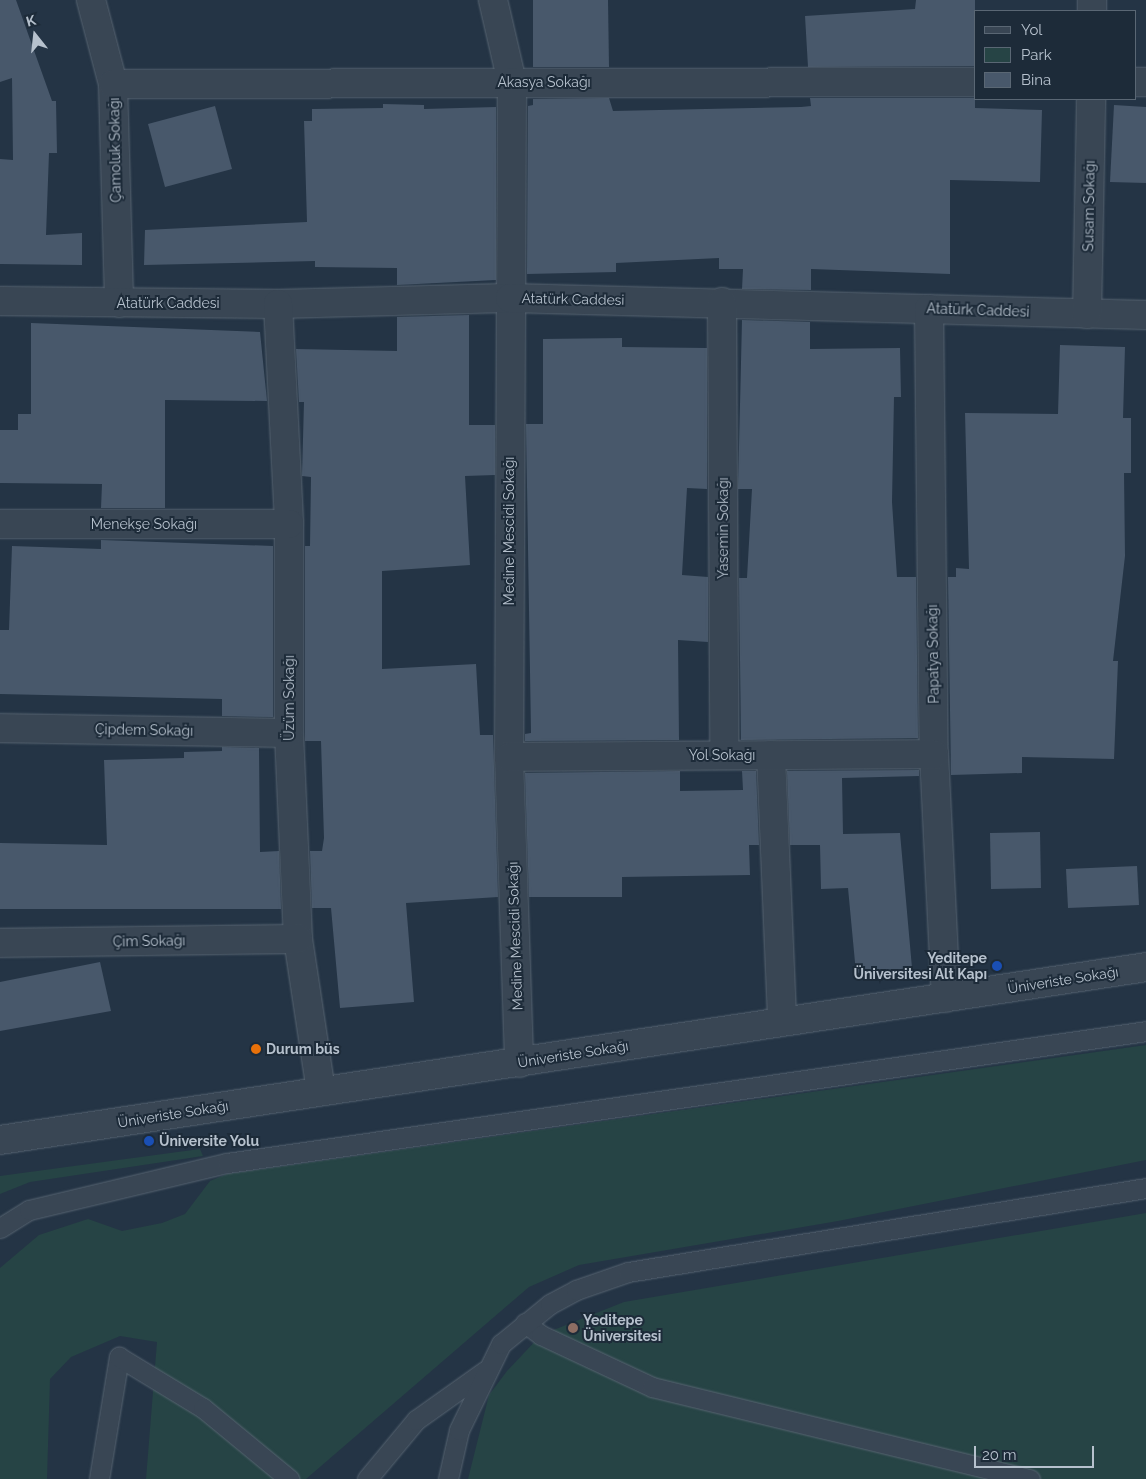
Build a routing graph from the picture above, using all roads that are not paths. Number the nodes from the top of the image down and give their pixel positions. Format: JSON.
{"nodes":[{"id":1,"x":91,"y":0,"type":"edge"},
{"id":2,"x":493,"y":0,"type":"edge"},
{"id":3,"x":512,"y":82,"type":"junction"},
{"id":4,"x":974,"y":82,"type":"edge"},
{"id":5,"x":113,"y":84,"type":"junction"},
{"id":6,"x":1091,"y":100,"type":"edge"},
{"id":7,"x":510,"y":298,"type":"junction"},
{"id":8,"x":0,"y":301,"type":"edge"},
{"id":9,"x":722,"y":302,"type":"junction"},
{"id":10,"x":118,"y":303,"type":"junction"},
{"id":11,"x":278,"y":304,"type":"junction"},
{"id":12,"x":929,"y":309,"type":"junction"},
{"id":13,"x":1087,"y":314,"type":"junction"},
{"id":14,"x":1146,"y":315,"type":"edge"},
{"id":15,"x":0,"y":524,"type":"edge"},
{"id":16,"x":289,"y":524,"type":"junction"},
{"id":17,"x":0,"y":728,"type":"edge"},
{"id":18,"x":289,"y":732,"type":"junction"},
{"id":19,"x":934,"y":754,"type":"junction"},
{"id":20,"x":724,"y":755,"type":"junction"},
{"id":21,"x":771,"y":755,"type":"junction"},
{"id":22,"x":509,"y":757,"type":"junction"},
{"id":23,"x":298,"y":939,"type":"junction"},
{"id":24,"x":0,"y":943,"type":"edge"},
{"id":25,"x":1146,"y":967,"type":"edge"},
{"id":26,"x":946,"y":998,"type":"junction"},
{"id":27,"x":782,"y":1022,"type":"junction"},
{"id":28,"x":1146,"y":1031,"type":"edge"},
{"id":29,"x":519,"y":1063,"type":"junction"},
{"id":30,"x":321,"y":1091,"type":"junction"},
{"id":31,"x":0,"y":1140,"type":"edge"},
{"id":32,"x":1146,"y":1188,"type":"edge"},
{"id":33,"x":0,"y":1228,"type":"edge"},
{"id":34,"x":525,"y":1323,"type":"junction"},
{"id":35,"x":486,"y":1370,"type":"junction"},
{"id":36,"x":99,"y":1479,"type":"edge"},
{"id":37,"x":289,"y":1479,"type":"edge"},
{"id":38,"x":366,"y":1479,"type":"edge"},
{"id":39,"x":448,"y":1479,"type":"edge"},
{"id":40,"x":1030,"y":1479,"type":"edge"}],
"edges":[{"from":1,"to":5,"type":"street","name":"Çamoluk Sokağı"},
{"from":2,"to":3,"type":"street","name":"Medine Mescidi Sokağı"},
{"from":3,"to":4,"type":"street","name":"Akasya Sokağı"},
{"from":3,"to":5,"type":"street","name":"Akasya Sokağı"},
{"from":3,"to":7,"type":"street","name":"Medine Mescidi Sokağı"},
{"from":5,"to":10,"type":"street","name":"Çamoluk Sokağı"},
{"from":6,"to":13,"type":"street","name":"Susam Sokağı"},
{"from":7,"to":9,"type":"street","name":"Atatürk Caddesi"},
{"from":7,"to":11,"type":"street","name":"Atatürk Caddesi"},
{"from":7,"to":22,"type":"street","name":"Medine Mescidi Sokağı"},
{"from":8,"to":10,"type":"street","name":"Atatürk Caddesi"},
{"from":9,"to":12,"type":"street","name":"Atatürk Caddesi"},
{"from":9,"to":20,"type":"street","name":"Yasemin Sokağı"},
{"from":10,"to":11,"type":"street","name":"Atatürk Caddesi"},
{"from":11,"to":16,"type":"street","name":"Üzüm Sokağı"},
{"from":12,"to":13,"type":"street","name":"Atatürk Caddesi"},
{"from":12,"to":19,"type":"street","name":"Papatya Sokağı"},
{"from":13,"to":14,"type":"street","name":"Atatürk Caddesi"},
{"from":15,"to":16,"type":"street","name":"Menekşe Sokağı"},
{"from":16,"to":18,"type":"street","name":"Üzüm Sokağı"},
{"from":17,"to":18,"type":"street","name":"Çipdem Sokağı"},
{"from":18,"to":23,"type":"street","name":"Üzüm Sokağı"},
{"from":19,"to":21,"type":"street","name":"Yol Sokağı"},
{"from":19,"to":26,"type":"street","name":"Papatya Sokağı"},
{"from":20,"to":21,"type":"street","name":"Yol Sokağı"},
{"from":20,"to":22,"type":"street","name":"Yol Sokağı"},
{"from":21,"to":27,"type":"street"},
{"from":22,"to":29,"type":"street","name":"Medine Mescidi Sokağı"},
{"from":23,"to":24,"type":"street","name":"Çim Sokağı"},
{"from":23,"to":30,"type":"street","name":"Üzüm Sokağı"},
{"from":25,"to":26,"type":"street","name":"Üniveriste Sokağı"},
{"from":26,"to":27,"type":"street","name":"Üniveriste Sokağı"},
{"from":27,"to":29,"type":"street","name":"Üniveriste Sokağı"},
{"from":28,"to":33,"type":"lane"},
{"from":29,"to":30,"type":"street","name":"Üniveriste Sokağı"},
{"from":30,"to":31,"type":"street","name":"Üniveriste Sokağı"},
{"from":32,"to":34,"type":"lane"},
{"from":34,"to":35,"type":"lane"},
{"from":34,"to":40,"type":"lane"},
{"from":35,"to":38,"type":"lane"},
{"from":35,"to":39,"type":"lane"},
{"from":36,"to":37,"type":"lane"}]}
